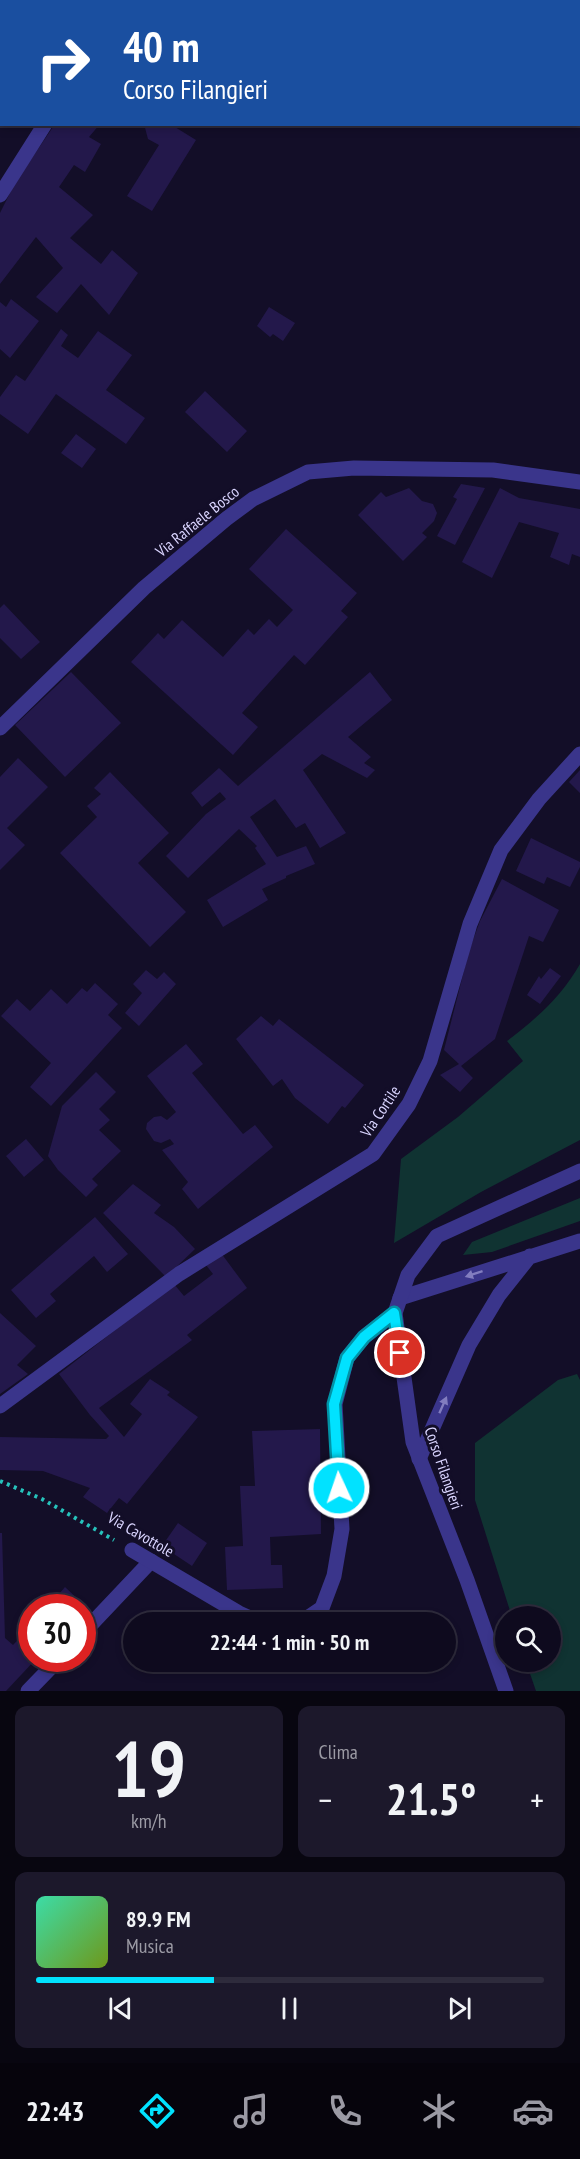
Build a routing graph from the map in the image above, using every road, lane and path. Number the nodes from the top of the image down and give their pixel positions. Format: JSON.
{"nodes":[{"id":1,"x":44,"y":126,"type":"edge"},
{"id":2,"x":0,"y":195,"type":"edge"},
{"id":3,"x":580,"y":482,"type":"edge"},
{"id":4,"x":0,"y":728,"type":"edge"},
{"id":5,"x":580,"y":754,"type":"edge"},
{"id":6,"x":580,"y":1171,"type":"edge"},
{"id":7,"x":580,"y":1241,"type":"edge"},
{"id":8,"x":530,"y":1256,"type":"junction"},
{"id":9,"x":400,"y":1298,"type":"junction"},
{"id":10,"x":394,"y":1313,"type":"junction"},
{"id":11,"x":0,"y":1406,"type":"edge"},
{"id":12,"x":419,"y":1459,"type":"junction"},
{"id":13,"x":0,"y":1481,"type":"edge"},
{"id":14,"x":132,"y":1550,"type":"joint"},
{"id":15,"x":152,"y":1561,"type":"junction"},
{"id":16,"x":238,"y":1612,"type":"edge"},
{"id":17,"x":316,"y":1612,"type":"edge"},
{"id":18,"x":96,"y":1619,"type":"edge"},
{"id":19,"x":46,"y":1672,"type":"edge"},
{"id":20,"x":28,"y":1691,"type":"edge"},
{"id":21,"x":507,"y":1691,"type":"edge"}],
"edges":[{"from":1,"to":2,"type":"street"},
{"from":3,"to":4,"type":"street","name":"Via Raffaele Bosco"},
{"from":5,"to":11,"type":"street","name":"Via Cortile"},
{"from":6,"to":9,"type":"street"},
{"from":7,"to":8,"type":"street"},
{"from":8,"to":9,"type":"street","one_way":true},
{"from":12,"to":8,"type":"street","one_way":true},
{"from":9,"to":10,"type":"street"},
{"from":10,"to":12,"type":"street","name":"Corso Filangieri"},
{"from":10,"to":17,"type":"street"},
{"from":12,"to":21,"type":"street","name":"Corso Filangieri"},
{"from":13,"to":14,"type":"path","name":"Via Cavottole"},
{"from":14,"to":15,"type":"street","name":"Via Cavottole"},
{"from":15,"to":16,"type":"street","name":"Via Cavottole"},
{"from":15,"to":18,"type":"street"},
{"from":19,"to":20,"type":"street"}]}
